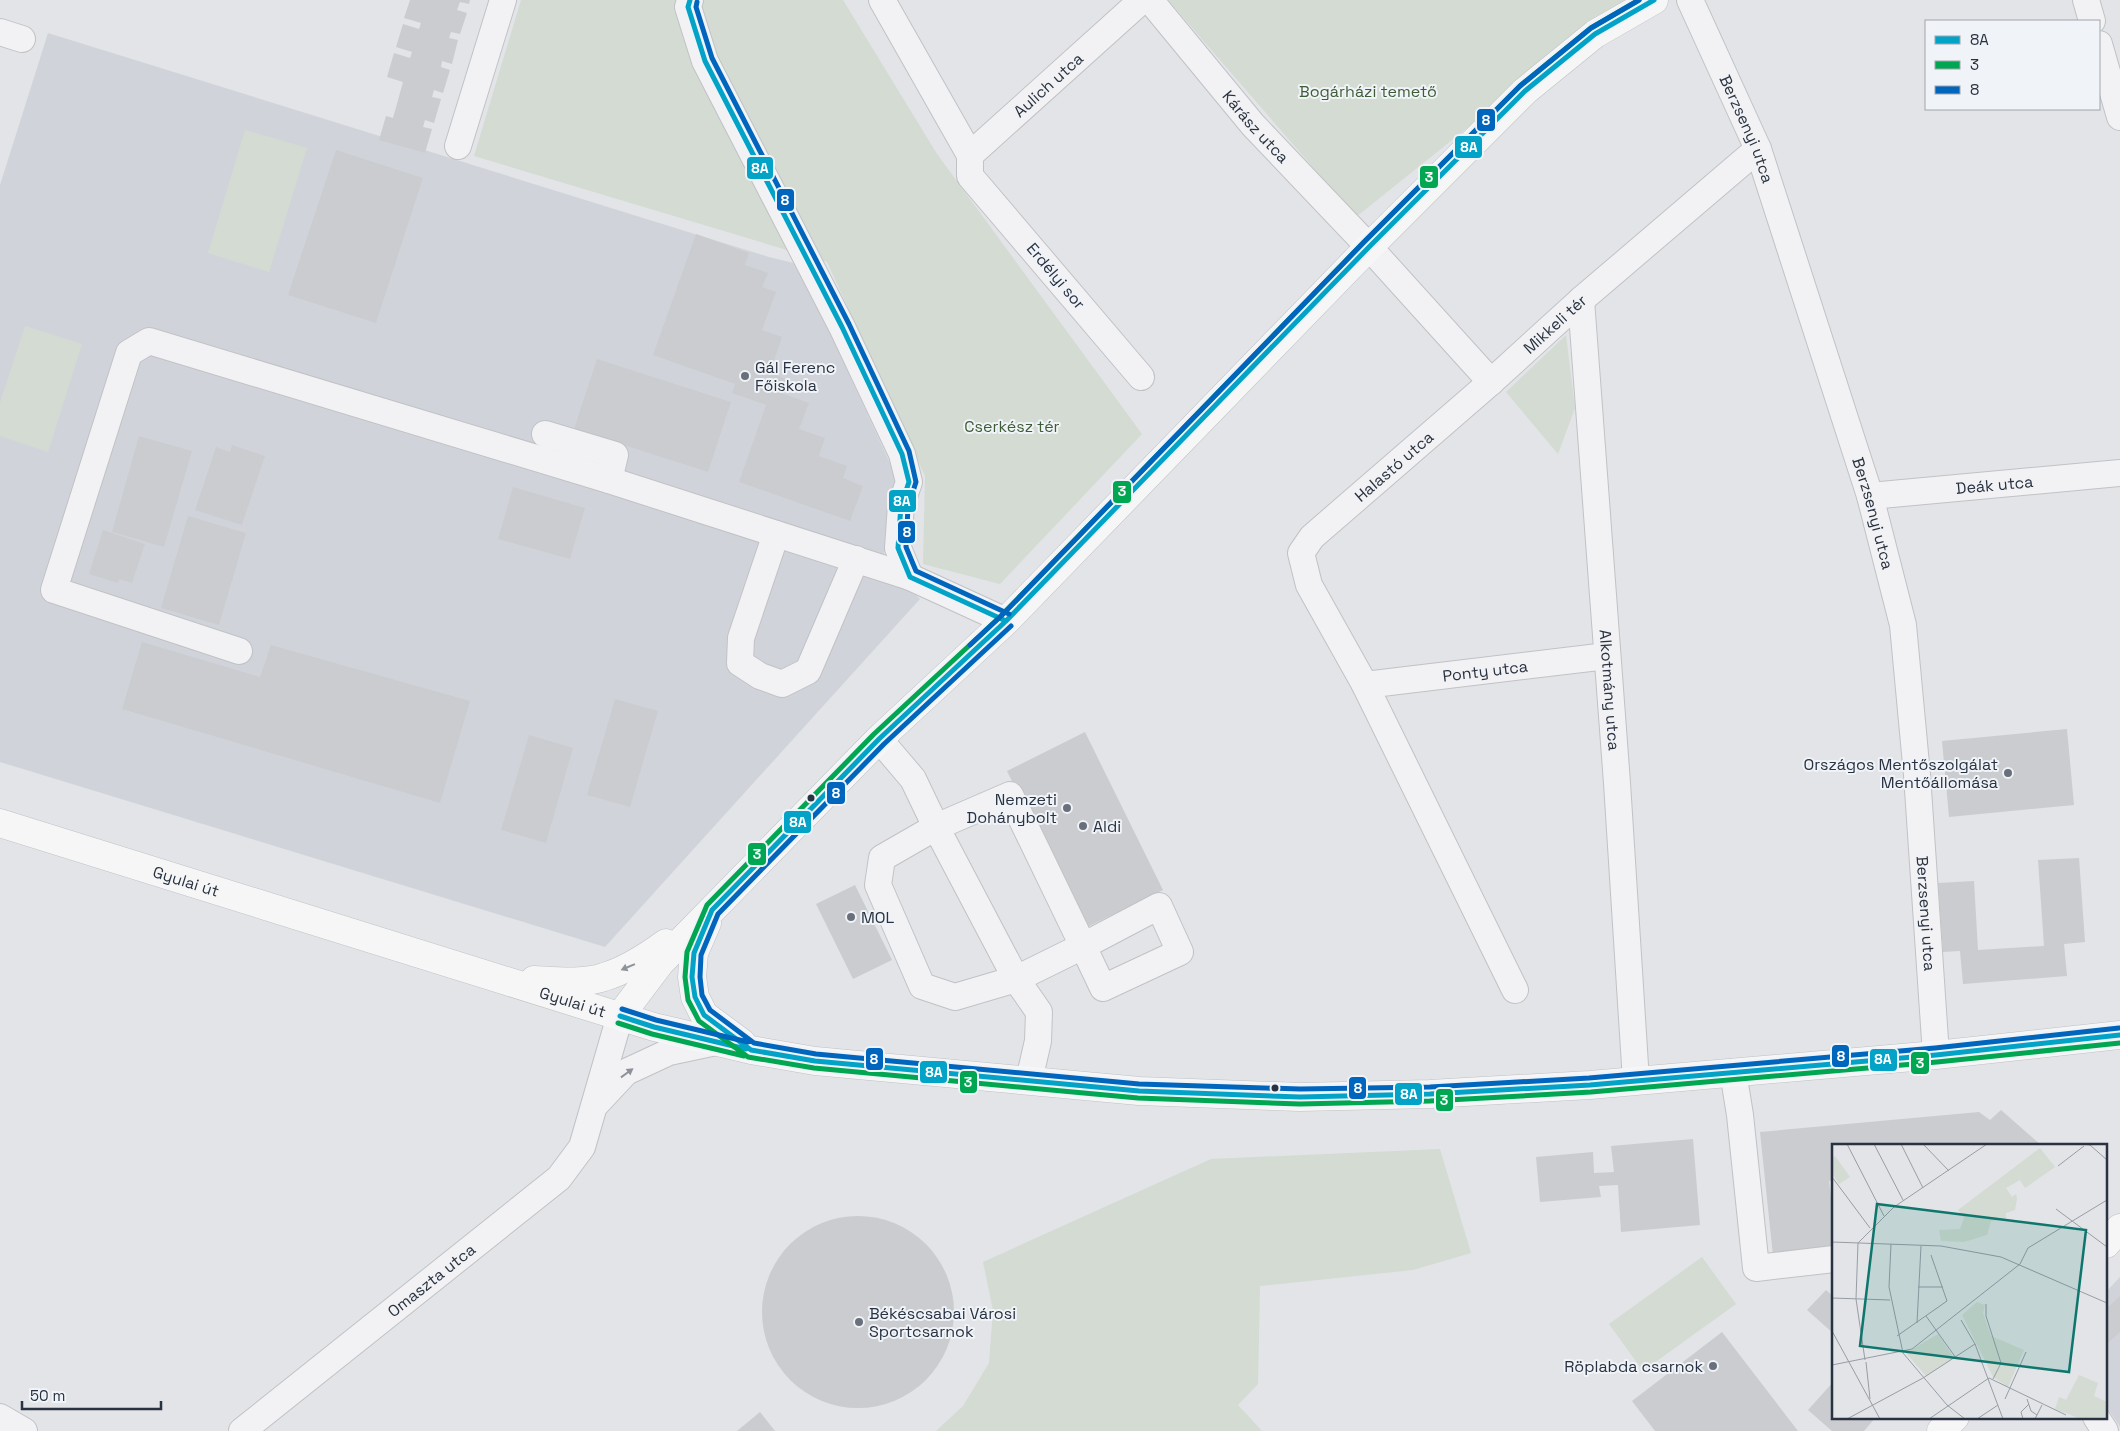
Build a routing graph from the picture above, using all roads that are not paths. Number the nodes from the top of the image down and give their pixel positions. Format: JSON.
{"nodes":[{"id":1,"x":503,"y":0,"type":"edge"},
{"id":2,"x":690,"y":0,"type":"edge"},
{"id":3,"x":882,"y":0,"type":"edge"},
{"id":4,"x":1142,"y":0,"type":"edge"},
{"id":5,"x":1150,"y":0,"type":"edge"},
{"id":6,"x":1654,"y":0,"type":"edge"},
{"id":7,"x":1690,"y":0,"type":"edge"},
{"id":8,"x":2086,"y":0,"type":"edge"},
{"id":9,"x":2092,"y":20,"type":"edge"},
{"id":10,"x":2100,"y":47,"type":"edge"},
{"id":11,"x":2120,"y":117,"type":"edge"},
{"id":12,"x":458,"y":146,"type":"dead end"},
{"id":13,"x":1758,"y":149,"type":"junction"},
{"id":14,"x":970,"y":165,"type":"junction"},
{"id":15,"x":1369,"y":247,"type":"junction"},
{"id":16,"x":1581,"y":300,"type":"junction"},
{"id":17,"x":1141,"y":377,"type":"dead end"},
{"id":18,"x":1491,"y":382,"type":"junction"},
{"id":19,"x":545,"y":434,"type":"dead end"},
{"id":20,"x":2120,"y":473,"type":"edge"},
{"id":21,"x":609,"y":480,"type":"junction"},
{"id":22,"x":1870,"y":496,"type":"junction"},
{"id":23,"x":776,"y":534,"type":"junction"},
{"id":24,"x":856,"y":559,"type":"junction"},
{"id":25,"x":910,"y":577,"type":"junction"},
{"id":26,"x":1006,"y":621,"type":"junction"},
{"id":27,"x":239,"y":651,"type":"dead end"},
{"id":28,"x":1607,"y":656,"type":"junction"},
{"id":29,"x":1365,"y":685,"type":"junction"},
{"id":30,"x":879,"y":739,"type":"junction"},
{"id":31,"x":0,"y":823,"type":"edge"},
{"id":32,"x":936,"y":827,"type":"junction"},
{"id":33,"x":712,"y":910,"type":"junction"},
{"id":34,"x":495,"y":978,"type":"junction"},
{"id":35,"x":1016,"y":979,"type":"junction"},
{"id":36,"x":1515,"y":990,"type":"dead end"},
{"id":37,"x":620,"y":1016,"type":"junction"},
{"id":38,"x":2120,"y":1034,"type":"edge"},
{"id":39,"x":716,"y":1042,"type":"junction"},
{"id":40,"x":751,"y":1050,"type":"junction"},
{"id":41,"x":1936,"y":1055,"type":"junction"},
{"id":42,"x":1733,"y":1072,"type":"junction"},
{"id":43,"x":1030,"y":1080,"type":"junction"},
{"id":44,"x":1636,"y":1081,"type":"junction"},
{"id":45,"x":593,"y":1107,"type":"junction"},
{"id":46,"x":2120,"y":1228,"type":"edge"},
{"id":47,"x":2108,"y":1242,"type":"edge"},
{"id":48,"x":1832,"y":1259,"type":"edge"},
{"id":49,"x":0,"y":1417,"type":"edge"},
{"id":50,"x":1953,"y":1418,"type":"edge"},
{"id":51,"x":2097,"y":1418,"type":"edge"},
{"id":52,"x":24,"y":1431,"type":"edge"},
{"id":53,"x":242,"y":1431,"type":"edge"},
{"id":54,"x":1941,"y":1431,"type":"edge"},
{"id":55,"x":2105,"y":1431,"type":"edge"}],
"edges":[{"from":1,"to":12,"type":"street"},
{"from":2,"to":25,"type":"street"},
{"from":3,"to":14,"type":"street","name":"Erdélyi sor"},
{"from":4,"to":14,"type":"street","name":"Aulich utca"},
{"from":5,"to":15,"type":"street","name":"Kárász utca"},
{"from":6,"to":15,"type":"main road"},
{"from":7,"to":13,"type":"street","name":"Berzsenyi utca"},
{"from":8,"to":9,"type":"street"},
{"from":10,"to":11,"type":"street"},
{"from":13,"to":16,"type":"street","name":"Mikkeli tér"},
{"from":13,"to":22,"type":"street","name":"Berzsenyi utca"},
{"from":14,"to":17,"type":"street","name":"Erdélyi sor"},
{"from":15,"to":18,"type":"street"},
{"from":15,"to":26,"type":"main road"},
{"from":16,"to":18,"type":"street","name":"Mikkeli tér"},
{"from":16,"to":28,"type":"street","name":"Alkotmány utca"},
{"from":18,"to":29,"type":"street","name":"Halastó utca"},
{"from":19,"to":21,"type":"street"},
{"from":20,"to":22,"type":"street","name":"Deák utca"},
{"from":21,"to":23,"type":"street"},
{"from":21,"to":27,"type":"street"},
{"from":22,"to":41,"type":"street","name":"Berzsenyi utca"},
{"from":23,"to":24,"type":"street"},
{"from":23,"to":24,"type":"street"},
{"from":24,"to":25,"type":"street"},
{"from":25,"to":26,"type":"street"},
{"from":26,"to":30,"type":"main road"},
{"from":28,"to":29,"type":"street","name":"Ponty utca"},
{"from":28,"to":44,"type":"street","name":"Alkotmány utca"},
{"from":29,"to":36,"type":"street"},
{"from":30,"to":32,"type":"street"},
{"from":30,"to":33,"type":"main road"},
{"from":31,"to":34,"type":"main road","name":"Gyulai út"},
{"from":32,"to":35,"type":"street"},
{"from":32,"to":35,"type":"street"},
{"from":32,"to":35,"type":"street"},
{"from":33,"to":34,"type":"main road","one_way":true},
{"from":33,"to":37,"type":"main road"},
{"from":33,"to":40,"type":"main road"},
{"from":34,"to":37,"type":"main road","name":"Gyulai út"},
{"from":35,"to":43,"type":"street"},
{"from":37,"to":39,"type":"main road","name":"Gyulai út"},
{"from":37,"to":45,"type":"street","name":"Omaszta utca"},
{"from":38,"to":41,"type":"main road","name":"Gyulai út"},
{"from":39,"to":40,"type":"main road","name":"Gyulai út"},
{"from":45,"to":39,"type":"street","name":"Omaszta utca","one_way":true},
{"from":40,"to":43,"type":"main road","name":"Gyulai út"},
{"from":41,"to":42,"type":"main road","name":"Gyulai út"},
{"from":42,"to":44,"type":"main road","name":"Gyulai út"},
{"from":42,"to":48,"type":"street"},
{"from":43,"to":44,"type":"main road","name":"Gyulai út"},
{"from":45,"to":53,"type":"street","name":"Omaszta utca"},
{"from":46,"to":47,"type":"main road"},
{"from":49,"to":52,"type":"street"},
{"from":50,"to":54,"type":"main road"},
{"from":51,"to":55,"type":"street"}]}
